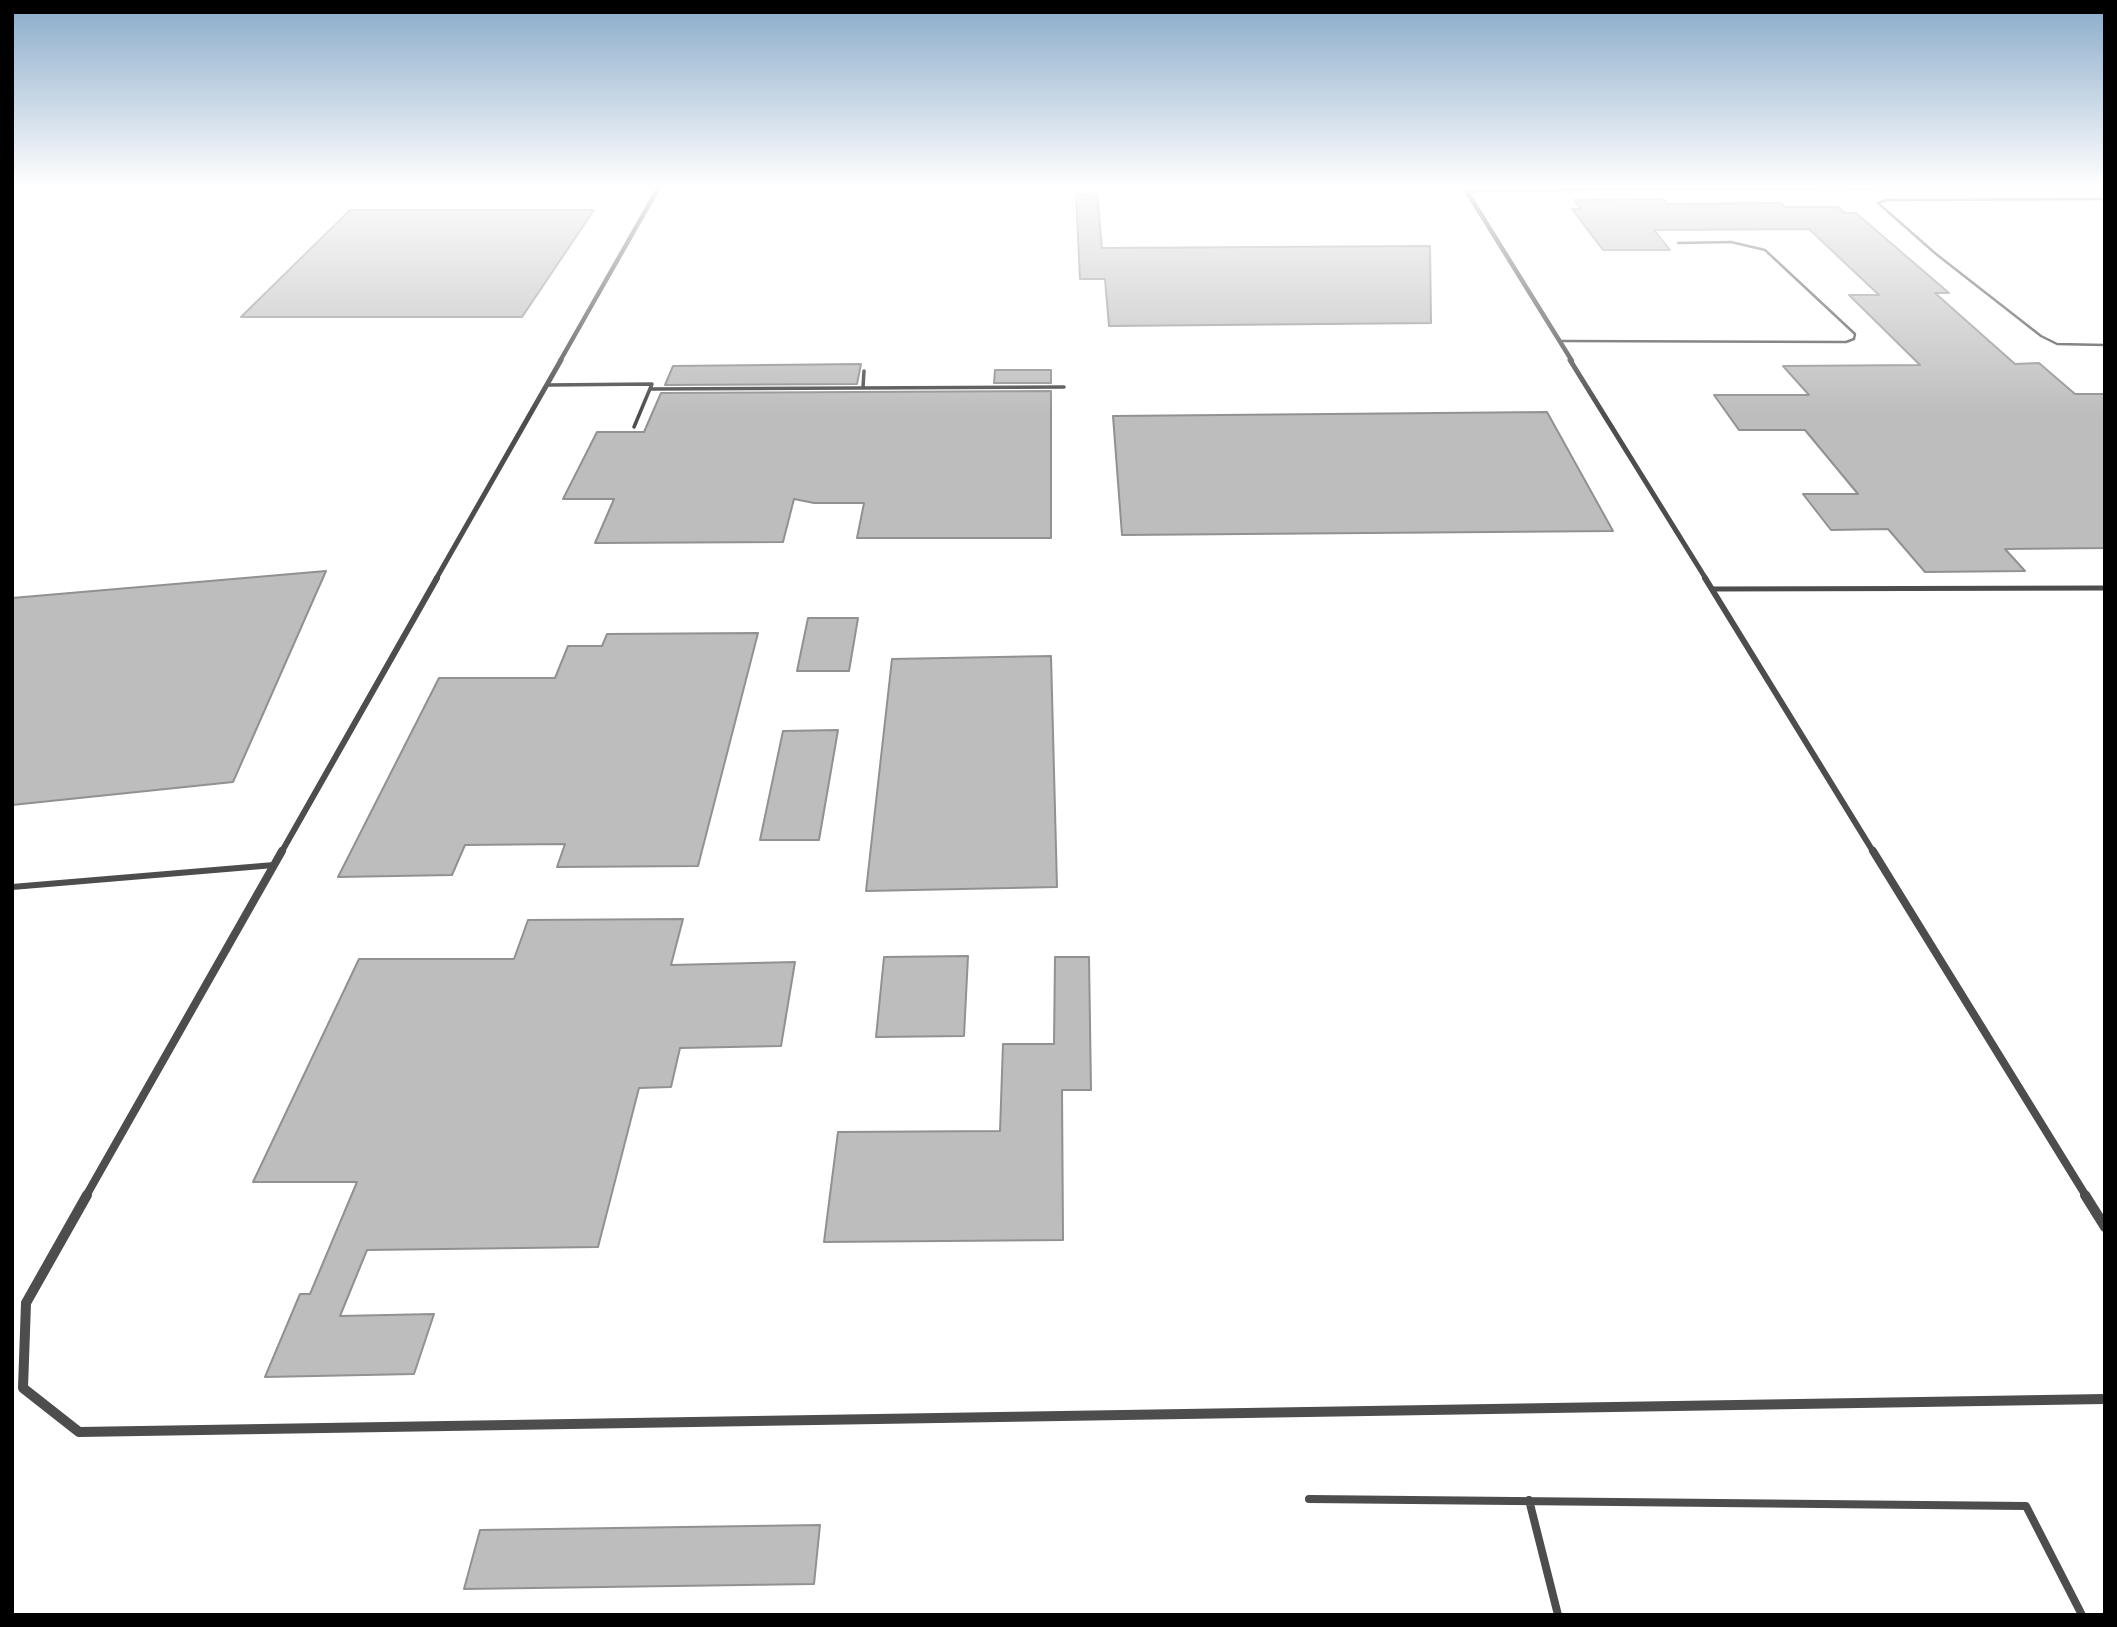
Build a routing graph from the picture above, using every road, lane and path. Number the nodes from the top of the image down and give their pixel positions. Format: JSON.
{"nodes":[{"id":1,"x":616,"y":263,"type":"edge"},
{"id":2,"x":1512,"y":263,"type":"edge"},
{"id":3,"x":1779,"y":263,"type":"edge"},
{"id":4,"x":1948,"y":263,"type":"edge"},
{"id":5,"x":1562,"y":341,"type":"junction"},
{"id":6,"x":2105,"y":345,"type":"edge"},
{"id":7,"x":864,"y":371,"type":"dead end"},
{"id":8,"x":547,"y":384,"type":"junction"},
{"id":9,"x":863,"y":387,"type":"junction"},
{"id":10,"x":1064,"y":387,"type":"dead end"},
{"id":11,"x":650,"y":389,"type":"junction"},
{"id":12,"x":634,"y":427,"type":"dead end"},
{"id":13,"x":2105,"y":588,"type":"edge"},
{"id":14,"x":1712,"y":589,"type":"junction"},
{"id":15,"x":274,"y":866,"type":"junction"},
{"id":16,"x":12,"y":887,"type":"edge"},
{"id":17,"x":2105,"y":1227,"type":"edge"},
{"id":18,"x":2105,"y":1399,"type":"edge"},
{"id":19,"x":1309,"y":1499,"type":"dead end"},
{"id":20,"x":1528,"y":1500,"type":"junction"},
{"id":21,"x":1558,"y":1615,"type":"edge"},
{"id":22,"x":2082,"y":1615,"type":"edge"}],
"edges":[{"from":1,"to":8,"type":"street"},
{"from":2,"to":5,"type":"street"},
{"from":3,"to":5,"type":"lane"},
{"from":4,"to":6,"type":"lane"},
{"from":5,"to":14,"type":"street"},
{"from":7,"to":9,"type":"lane"},
{"from":8,"to":11,"type":"lane"},
{"from":8,"to":15,"type":"street"},
{"from":9,"to":10,"type":"lane"},
{"from":9,"to":11,"type":"lane"},
{"from":11,"to":12,"type":"lane"},
{"from":13,"to":14,"type":"lane"},
{"from":14,"to":17,"type":"street"},
{"from":15,"to":16,"type":"lane"},
{"from":15,"to":18,"type":"street"},
{"from":19,"to":20,"type":"lane"},
{"from":20,"to":21,"type":"lane"},
{"from":20,"to":22,"type":"lane"}]}
